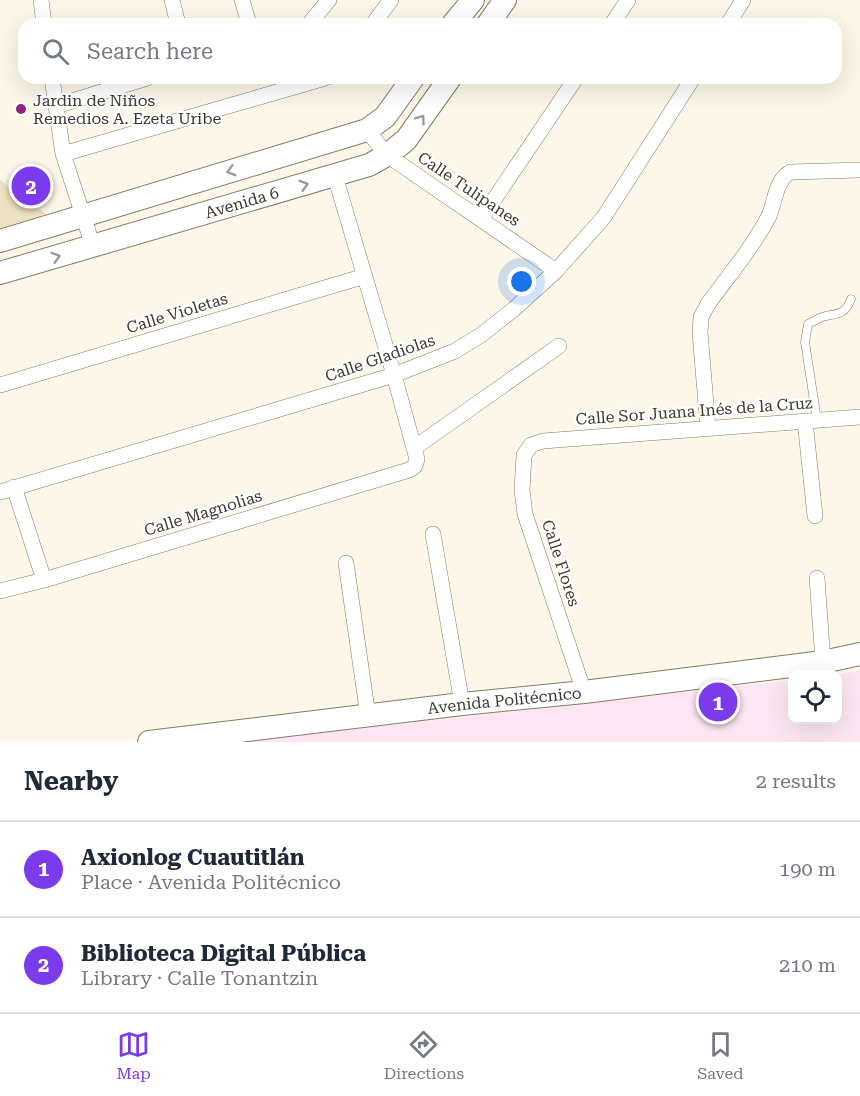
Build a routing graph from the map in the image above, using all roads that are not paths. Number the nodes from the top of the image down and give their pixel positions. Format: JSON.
{"nodes":[{"id":1,"x":41,"y":0,"type":"edge"},
{"id":2,"x":172,"y":0,"type":"edge"},
{"id":3,"x":242,"y":0,"type":"edge"},
{"id":4,"x":313,"y":0,"type":"edge"},
{"id":5,"x":328,"y":0,"type":"edge"},
{"id":6,"x":473,"y":0,"type":"edge"},
{"id":7,"x":505,"y":0,"type":"edge"},
{"id":8,"x":628,"y":0,"type":"edge"},
{"id":9,"x":743,"y":0,"type":"edge"},
{"id":10,"x":387,"y":1,"type":"edge"},
{"id":11,"x":43,"y":18,"type":"edge"},
{"id":12,"x":176,"y":18,"type":"edge"},
{"id":13,"x":247,"y":18,"type":"edge"},
{"id":14,"x":313,"y":18,"type":"edge"},
{"id":15,"x":314,"y":18,"type":"edge"},
{"id":16,"x":377,"y":18,"type":"edge"},
{"id":17,"x":458,"y":18,"type":"edge"},
{"id":18,"x":492,"y":18,"type":"edge"},
{"id":19,"x":616,"y":18,"type":"edge"},
{"id":20,"x":732,"y":18,"type":"edge"},
{"id":21,"x":53,"y":84,"type":"edge"},
{"id":22,"x":128,"y":84,"type":"edge"},
{"id":23,"x":305,"y":84,"type":"edge"},
{"id":24,"x":409,"y":84,"type":"edge"},
{"id":25,"x":446,"y":84,"type":"edge"},
{"id":26,"x":572,"y":84,"type":"edge"},
{"id":27,"x":689,"y":84,"type":"edge"},
{"id":28,"x":56,"y":106,"type":"junction"},
{"id":29,"x":368,"y":130,"type":"junction"},
{"id":30,"x":63,"y":154,"type":"junction"},
{"id":31,"x":387,"y":155,"type":"junction"},
{"id":32,"x":860,"y":170,"type":"edge"},
{"id":33,"x":335,"y":176,"type":"junction"},
{"id":34,"x":82,"y":215,"type":"junction"},
{"id":35,"x":481,"y":219,"type":"junction"},
{"id":36,"x":0,"y":241,"type":"edge"},
{"id":37,"x":93,"y":246,"type":"junction"},
{"id":38,"x":556,"y":271,"type":"junction"},
{"id":39,"x":0,"y":273,"type":"edge"},
{"id":40,"x":365,"y":276,"type":"junction"},
{"id":41,"x":851,"y":299,"type":"dead end"},
{"id":42,"x":559,"y":346,"type":"dead end"},
{"id":43,"x":394,"y":375,"type":"junction"},
{"id":44,"x":0,"y":385,"type":"edge"},
{"id":45,"x":860,"y":417,"type":"edge"},
{"id":46,"x":811,"y":421,"type":"junction"},
{"id":47,"x":708,"y":428,"type":"junction"},
{"id":48,"x":531,"y":445,"type":"joint"},
{"id":49,"x":414,"y":448,"type":"junction"},
{"id":50,"x":7,"y":490,"type":"edge"},
{"id":51,"x":815,"y":516,"type":"dead end"},
{"id":52,"x":433,"y":534,"type":"dead end"},
{"id":53,"x":346,"y":563,"type":"dead end"},
{"id":54,"x":817,"y":578,"type":"dead end"},
{"id":55,"x":44,"y":580,"type":"junction"},
{"id":56,"x":0,"y":591,"type":"edge"},
{"id":57,"x":860,"y":654,"type":"edge"},
{"id":58,"x":823,"y":662,"type":"junction"},
{"id":59,"x":584,"y":692,"type":"junction"},
{"id":60,"x":462,"y":704,"type":"junction"},
{"id":61,"x":368,"y":716,"type":"junction"},
{"id":62,"x":148,"y":742,"type":"edge"}],
"edges":[{"from":1,"to":11,"type":"street"},
{"from":2,"to":12,"type":"street"},
{"from":3,"to":13,"type":"street"},
{"from":4,"to":14,"type":"street"},
{"from":5,"to":15,"type":"street"},
{"from":6,"to":17,"type":"street"},
{"from":7,"to":18,"type":"street"},
{"from":8,"to":19,"type":"street"},
{"from":9,"to":20,"type":"street"},
{"from":10,"to":16,"type":"street"},
{"from":21,"to":28,"type":"street"},
{"from":22,"to":28,"type":"street"},
{"from":23,"to":30,"type":"street"},
{"from":24,"to":29,"type":"street","name":"Avenida 6"},
{"from":31,"to":25,"type":"street","name":"Avenida 6","one_way":true},
{"from":26,"to":35,"type":"street"},
{"from":27,"to":38,"type":"street","name":"Calle Gladiolas"},
{"from":28,"to":30,"type":"street"},
{"from":29,"to":31,"type":"street","name":"Calle Tulipanes"},
{"from":29,"to":34,"type":"street","name":"Avenida 6","one_way":true},
{"from":30,"to":34,"type":"street"},
{"from":31,"to":33,"type":"street","name":"Avenida 6"},
{"from":31,"to":35,"type":"street","name":"Calle Tulipanes"},
{"from":32,"to":47,"type":"street"},
{"from":37,"to":33,"type":"street","name":"Avenida 6","one_way":true},
{"from":33,"to":40,"type":"street"},
{"from":34,"to":36,"type":"street","name":"Avenida 6"},
{"from":34,"to":37,"type":"street"},
{"from":35,"to":38,"type":"street","name":"Calle Tulipanes"},
{"from":39,"to":37,"type":"street","name":"Avenida 6","one_way":true},
{"from":38,"to":43,"type":"street","name":"Calle Gladiolas"},
{"from":40,"to":43,"type":"street"},
{"from":40,"to":44,"type":"street","name":"Calle Violetas"},
{"from":41,"to":46,"type":"lane"},
{"from":42,"to":49,"type":"street"},
{"from":43,"to":49,"type":"street"},
{"from":43,"to":50,"type":"street","name":"Calle Gladiolas"},
{"from":45,"to":46,"type":"street","name":"Calle Sor Juana Inés de la Cruz"},
{"from":46,"to":47,"type":"street","name":"Calle Sor Juana Inés de la Cruz"},
{"from":46,"to":51,"type":"street"},
{"from":47,"to":48,"type":"street","name":"Calle Sor Juana Inés de la Cruz"},
{"from":48,"to":59,"type":"street","name":"Calle Flores"},
{"from":49,"to":55,"type":"street","name":"Calle Magnolias"},
{"from":50,"to":55,"type":"street"},
{"from":52,"to":60,"type":"street"},
{"from":53,"to":61,"type":"street"},
{"from":54,"to":58,"type":"street"},
{"from":55,"to":56,"type":"street","name":"Calle Magnolias"},
{"from":57,"to":58,"type":"street","name":"Avenida Politécnico"},
{"from":58,"to":59,"type":"street","name":"Avenida Politécnico"},
{"from":59,"to":60,"type":"street","name":"Avenida Politécnico"},
{"from":60,"to":61,"type":"street","name":"Avenida Politécnico"},
{"from":61,"to":62,"type":"street","name":"Avenida Politécnico"}]}
